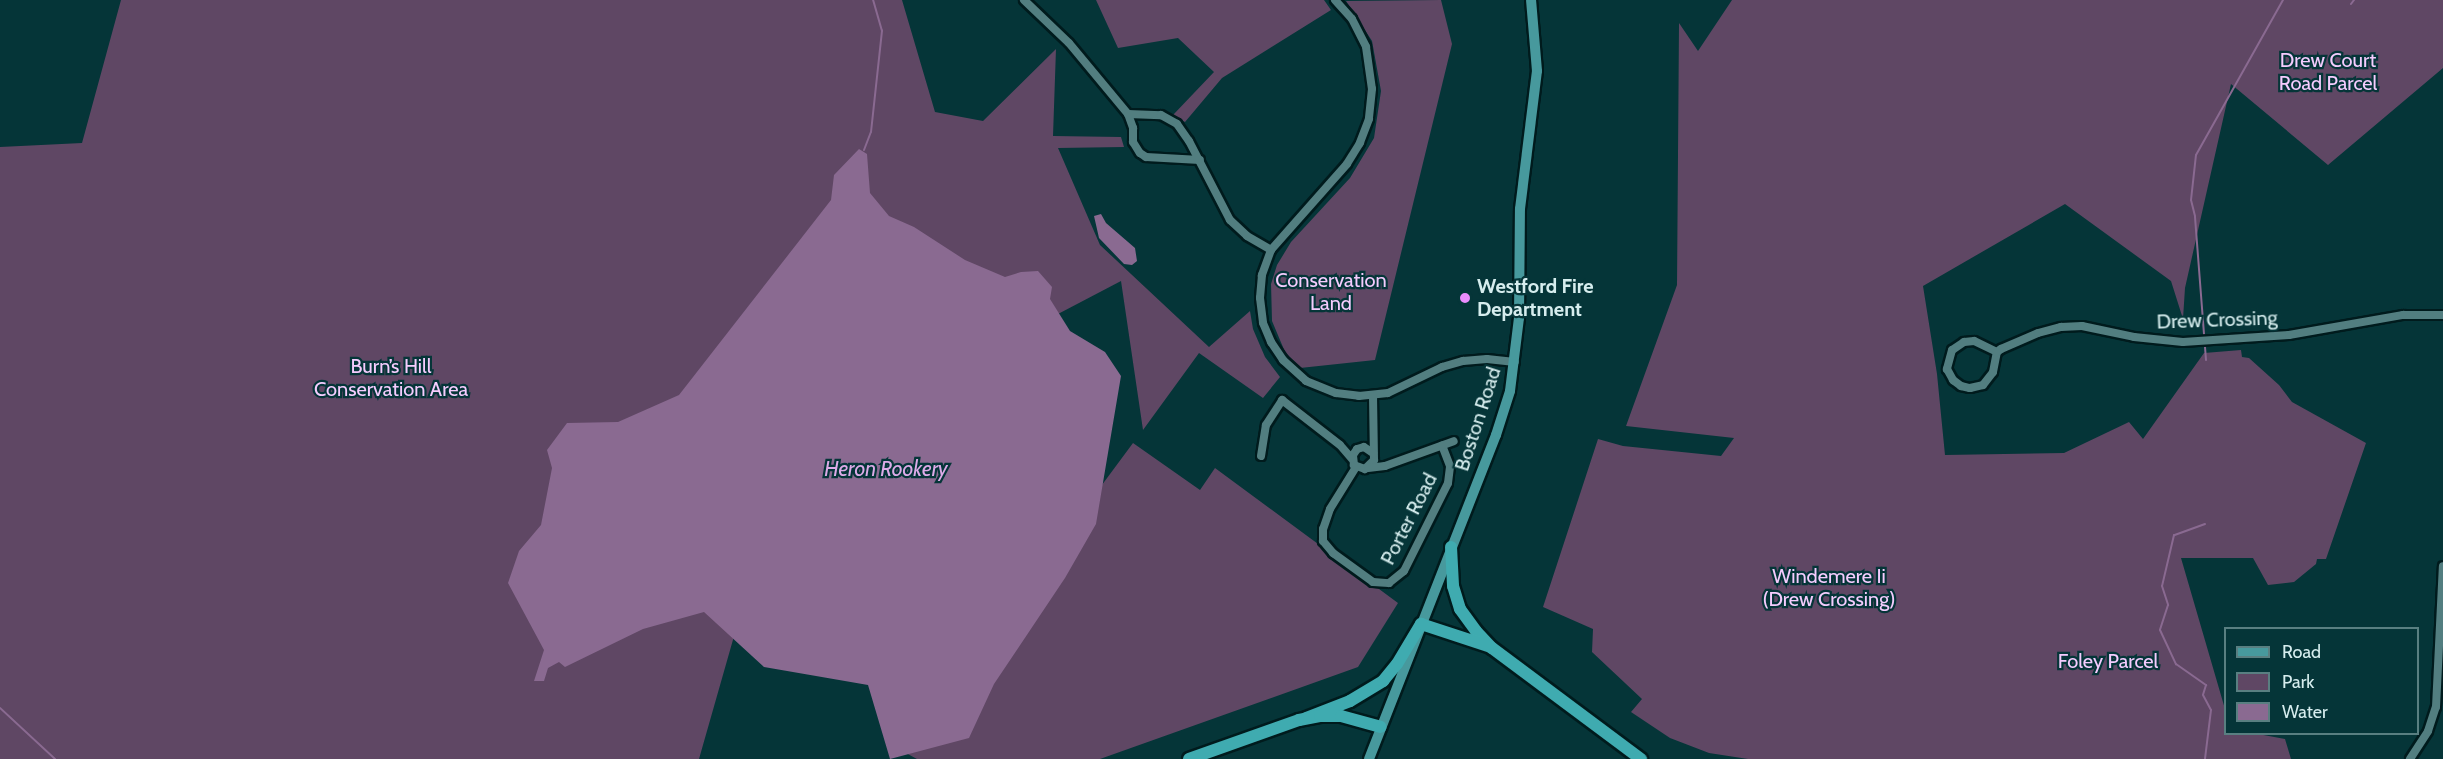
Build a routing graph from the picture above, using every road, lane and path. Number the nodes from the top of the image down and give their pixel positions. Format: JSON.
{"nodes":[{"id":1,"x":1024,"y":0,"type":"edge"},
{"id":2,"x":1335,"y":0,"type":"edge"},
{"id":3,"x":1531,"y":0,"type":"edge"},
{"id":4,"x":1128,"y":114,"type":"junction"},
{"id":5,"x":1200,"y":160,"type":"junction"},
{"id":6,"x":1271,"y":250,"type":"junction"},
{"id":7,"x":2443,"y":315,"type":"edge"},
{"id":8,"x":1997,"y":352,"type":"junction"},
{"id":9,"x":1515,"y":362,"type":"junction"},
{"id":10,"x":1373,"y":396,"type":"junction"},
{"id":11,"x":1373,"y":425,"type":"junction"},
{"id":12,"x":1454,"y":441,"type":"dead end"},
{"id":13,"x":1340,"y":445,"type":"junction"},
{"id":14,"x":1442,"y":445,"type":"junction"},
{"id":15,"x":1359,"y":448,"type":"junction"},
{"id":16,"x":1374,"y":455,"type":"junction"},
{"id":17,"x":1261,"y":456,"type":"dead end"},
{"id":18,"x":1398,"y":460,"type":"junction"},
{"id":19,"x":1354,"y":463,"type":"junction"},
{"id":20,"x":1368,"y":468,"type":"junction"},
{"id":21,"x":1452,"y":547,"type":"junction"},
{"id":22,"x":2443,"y":566,"type":"edge"},
{"id":23,"x":1421,"y":624,"type":"junction"},
{"id":24,"x":1492,"y":648,"type":"junction"},
{"id":25,"x":1306,"y":718,"type":"junction"},
{"id":26,"x":1381,"y":727,"type":"junction"},
{"id":27,"x":1189,"y":759,"type":"edge"},
{"id":28,"x":1369,"y":759,"type":"edge"},
{"id":29,"x":1641,"y":759,"type":"edge"},
{"id":30,"x":2410,"y":759,"type":"edge"}],
"edges":[{"from":1,"to":4,"type":"street"},
{"from":2,"to":6,"type":"street"},
{"from":3,"to":9,"type":"main road","name":"Boston Road"},
{"from":4,"to":5,"type":"street"},
{"from":4,"to":5,"type":"street"},
{"from":5,"to":6,"type":"street"},
{"from":6,"to":10,"type":"street"},
{"from":7,"to":8,"type":"street","name":"Drew Crossing"},
{"from":8,"to":8,"type":"street"},
{"from":9,"to":10,"type":"street"},
{"from":9,"to":21,"type":"main road","name":"Boston Road"},
{"from":10,"to":11,"type":"street"},
{"from":11,"to":15,"type":"street"},
{"from":11,"to":16,"type":"street"},
{"from":12,"to":14,"type":"street"},
{"from":13,"to":15,"type":"street"},
{"from":13,"to":17,"type":"street"},
{"from":13,"to":19,"type":"street"},
{"from":14,"to":18,"type":"street"},
{"from":14,"to":19,"type":"street","name":"Porter Road"},
{"from":15,"to":16,"type":"street"},
{"from":15,"to":19,"type":"street"},
{"from":16,"to":18,"type":"street"},
{"from":16,"to":20,"type":"street"},
{"from":18,"to":20,"type":"street"},
{"from":19,"to":20,"type":"street"},
{"from":21,"to":23,"type":"main road","name":"Boston Road"},
{"from":21,"to":24,"type":"highway"},
{"from":22,"to":30,"type":"street"},
{"from":23,"to":24,"type":"highway"},
{"from":23,"to":25,"type":"highway"},
{"from":23,"to":26,"type":"main road","name":"Boston Road"},
{"from":24,"to":29,"type":"highway"},
{"from":25,"to":26,"type":"highway"},
{"from":25,"to":27,"type":"highway"},
{"from":26,"to":28,"type":"main road","name":"Boston Road"}]}
